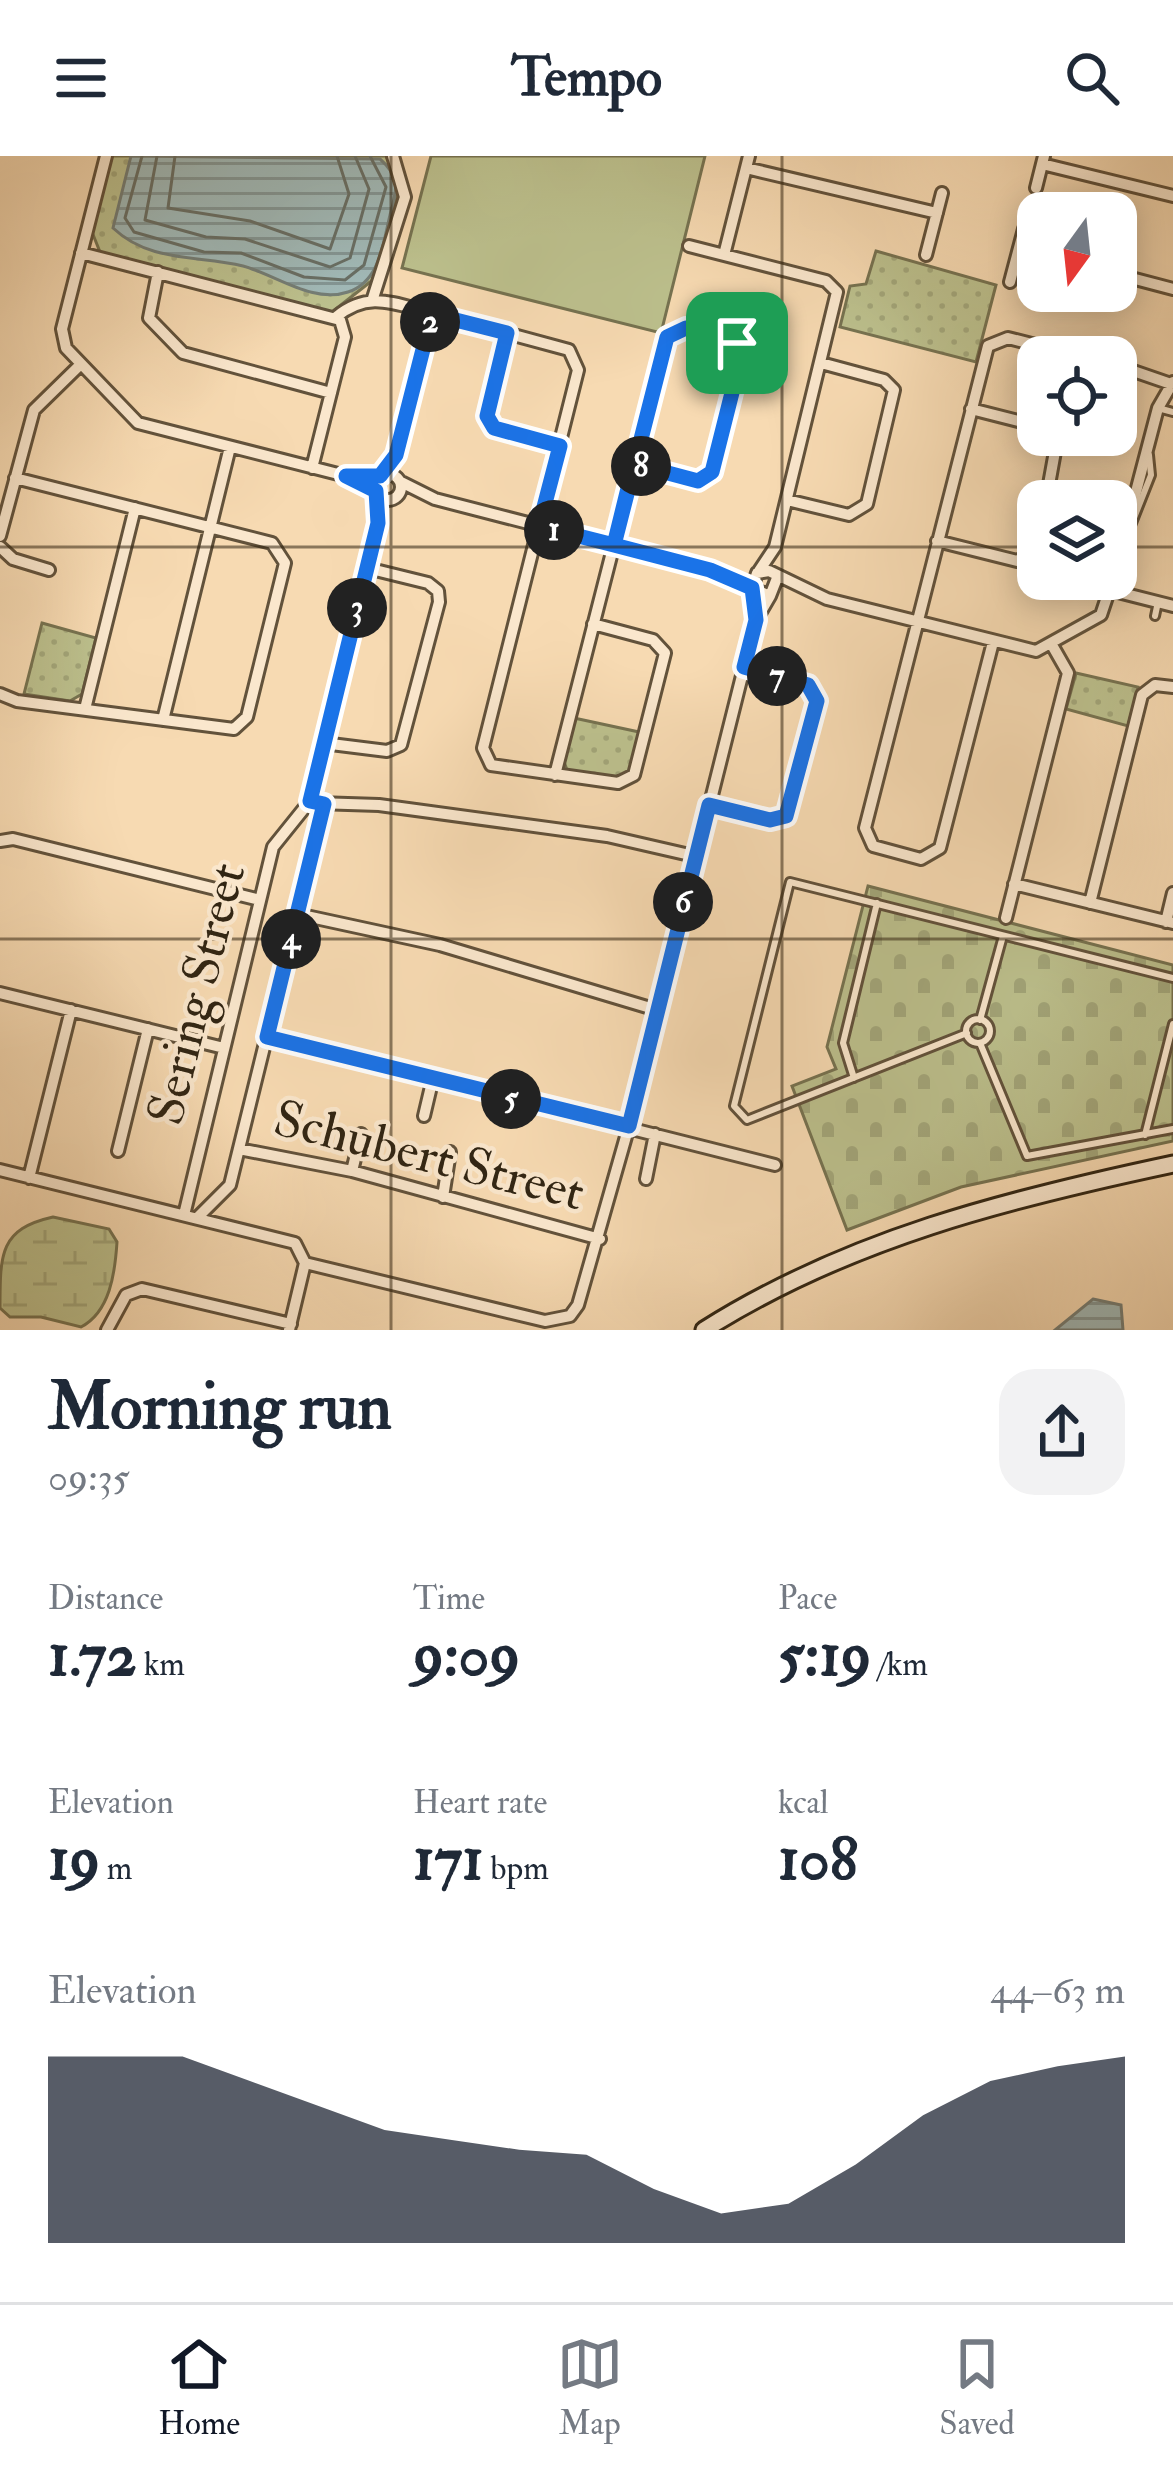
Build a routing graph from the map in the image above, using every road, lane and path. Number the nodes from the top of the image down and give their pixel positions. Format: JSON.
{"nodes":[{"id":1,"x":106,"y":156,"type":"edge"},
{"id":2,"x":393,"y":156,"type":"edge"},
{"id":3,"x":1043,"y":160,"type":"edge"},
{"id":4,"x":747,"y":162,"type":"edge"},
{"id":5,"x":1036,"y":188,"type":"dead end"},
{"id":6,"x":941,"y":193,"type":"dead end"},
{"id":7,"x":1173,"y":196,"type":"edge"},
{"id":8,"x":937,"y":213,"type":"junction"},
{"id":9,"x":689,"y":246,"type":"dead end"},
{"id":10,"x":82,"y":253,"type":"junction"},
{"id":11,"x":1017,"y":253,"type":"edge"},
{"id":12,"x":724,"y":255,"type":"junction"},
{"id":13,"x":926,"y":255,"type":"dead end"},
{"id":14,"x":158,"y":272,"type":"junction"},
{"id":15,"x":1137,"y":280,"type":"edge"},
{"id":16,"x":1010,"y":282,"type":"dead end"},
{"id":17,"x":1173,"y":289,"type":"edge"},
{"id":18,"x":373,"y":298,"type":"junction"},
{"id":19,"x":432,"y":314,"type":"junction"},
{"id":20,"x":336,"y":317,"type":"junction"},
{"id":21,"x":507,"y":333,"type":"junction"},
{"id":22,"x":1017,"y":343,"type":"edge"},
{"id":23,"x":821,"y":363,"type":"junction"},
{"id":24,"x":81,"y":364,"type":"junction"},
{"id":25,"x":1137,"y":372,"type":"edge"},
{"id":26,"x":1172,"y":383,"type":"edge"},
{"id":27,"x":331,"y":393,"type":"junction"},
{"id":28,"x":1158,"y":408,"type":"junction"},
{"id":29,"x":971,"y":409,"type":"junction"},
{"id":30,"x":1173,"y":412,"type":"edge"},
{"id":31,"x":1017,"y":421,"type":"edge"},
{"id":32,"x":560,"y":446,"type":"junction"},
{"id":33,"x":230,"y":447,"type":"junction"},
{"id":34,"x":396,"y":455,"type":"junction"},
{"id":35,"x":634,"y":464,"type":"junction"},
{"id":36,"x":312,"y":468,"type":"junction"},
{"id":37,"x":382,"y":475,"type":"junction"},
{"id":38,"x":346,"y":476,"type":"junction"},
{"id":39,"x":16,"y":478,"type":"junction"},
{"id":40,"x":399,"y":480,"type":"junction"},
{"id":41,"x":1137,"y":489,"type":"edge"},
{"id":42,"x":377,"y":494,"type":"junction"},
{"id":43,"x":394,"y":499,"type":"junction"},
{"id":44,"x":435,"y":499,"type":"junction"},
{"id":45,"x":787,"y":500,"type":"junction"},
{"id":46,"x":135,"y":508,"type":"junction"},
{"id":47,"x":378,"y":523,"type":"junction"},
{"id":48,"x":539,"y":526,"type":"junction"},
{"id":49,"x":210,"y":528,"type":"junction"},
{"id":50,"x":0,"y":536,"type":"edge"},
{"id":51,"x":938,"y":542,"type":"junction"},
{"id":52,"x":614,"y":545,"type":"junction"},
{"id":53,"x":0,"y":547,"type":"edge"},
{"id":54,"x":775,"y":547,"type":"junction"},
{"id":55,"x":1017,"y":560,"type":"edge"},
{"id":56,"x":367,"y":568,"type":"junction"},
{"id":57,"x":49,"y":570,"type":"dead end"},
{"id":58,"x":710,"y":570,"type":"junction"},
{"id":59,"x":758,"y":572,"type":"junction"},
{"id":60,"x":776,"y":577,"type":"junction"},
{"id":61,"x":753,"y":590,"type":"junction"},
{"id":62,"x":1137,"y":594,"type":"edge"},
{"id":63,"x":771,"y":595,"type":"junction"},
{"id":64,"x":827,"y":599,"type":"junction"},
{"id":65,"x":1106,"y":600,"type":"edge"},
{"id":66,"x":1158,"y":602,"type":"junction"},
{"id":67,"x":1173,"y":606,"type":"edge"},
{"id":68,"x":1155,"y":616,"type":"dead end"},
{"id":69,"x":756,"y":620,"type":"junction"},
{"id":70,"x":917,"y":622,"type":"junction"},
{"id":71,"x":593,"y":624,"type":"junction"},
{"id":72,"x":993,"y":642,"type":"junction"},
{"id":73,"x":1052,"y":644,"type":"junction"},
{"id":74,"x":744,"y":667,"type":"junction"},
{"id":75,"x":1173,"y":687,"type":"edge"},
{"id":76,"x":0,"y":694,"type":"edge"},
{"id":77,"x":86,"y":709,"type":"junction"},
{"id":78,"x":163,"y":720,"type":"junction"},
{"id":79,"x":322,"y":743,"type":"junction"},
{"id":80,"x":555,"y":775,"type":"junction"},
{"id":81,"x":310,"y":801,"type":"junction"},
{"id":82,"x":324,"y":804,"type":"junction"},
{"id":83,"x":709,"y":805,"type":"junction"},
{"id":84,"x":0,"y":828,"type":"edge"},
{"id":85,"x":6,"y":840,"type":"edge"},
{"id":86,"x":694,"y":856,"type":"junction"},
{"id":87,"x":1014,"y":884,"type":"junction"},
{"id":88,"x":1173,"y":893,"type":"edge"},
{"id":89,"x":260,"y":900,"type":"junction"},
{"id":90,"x":877,"y":903,"type":"junction"},
{"id":91,"x":1090,"y":903,"type":"junction"},
{"id":92,"x":297,"y":914,"type":"junction"},
{"id":93,"x":1006,"y":918,"type":"dead end"},
{"id":94,"x":1169,"y":922,"type":"edge"},
{"id":95,"x":1003,"y":936,"type":"junction"},
{"id":96,"x":1173,"y":979,"type":"edge"},
{"id":97,"x":0,"y":993,"type":"edge"},
{"id":98,"x":70,"y":1010,"type":"junction"},
{"id":99,"x":657,"y":1010,"type":"junction"},
{"id":100,"x":980,"y":1020,"type":"junction"},
{"id":101,"x":1173,"y":1024,"type":"edge"},
{"id":102,"x":148,"y":1029,"type":"junction"},
{"id":103,"x":967,"y":1034,"type":"junction"},
{"id":104,"x":267,"y":1037,"type":"junction"},
{"id":105,"x":980,"y":1043,"type":"junction"},
{"id":106,"x":224,"y":1048,"type":"junction"},
{"id":107,"x":433,"y":1078,"type":"junction"},
{"id":108,"x":854,"y":1078,"type":"junction"},
{"id":109,"x":424,"y":1116,"type":"dead end"},
{"id":110,"x":629,"y":1126,"type":"junction"},
{"id":111,"x":1173,"y":1129,"type":"edge"},
{"id":112,"x":361,"y":1134,"type":"dead end"},
{"id":113,"x":655,"y":1134,"type":"junction"},
{"id":114,"x":1145,"y":1135,"type":"junction"},
{"id":115,"x":239,"y":1149,"type":"junction"},
{"id":116,"x":118,"y":1151,"type":"dead end"},
{"id":117,"x":449,"y":1152,"type":"dead end"},
{"id":118,"x":1173,"y":1164,"type":"edge"},
{"id":119,"x":775,"y":1165,"type":"dead end"},
{"id":120,"x":0,"y":1170,"type":"edge"},
{"id":121,"x":352,"y":1172,"type":"junction"},
{"id":122,"x":29,"y":1178,"type":"junction"},
{"id":123,"x":646,"y":1179,"type":"dead end"},
{"id":124,"x":443,"y":1197,"type":"junction"},
{"id":125,"x":190,"y":1217,"type":"junction"},
{"id":126,"x":599,"y":1239,"type":"junction"},
{"id":127,"x":305,"y":1263,"type":"junction"},
{"id":128,"x":290,"y":1327,"type":"edge"},
{"id":129,"x":107,"y":1330,"type":"edge"},
{"id":130,"x":704,"y":1330,"type":"edge"}],
"edges":[{"from":1,"to":10,"type":"street"},
{"from":2,"to":18,"type":"street"},
{"from":3,"to":5,"type":"street"},
{"from":3,"to":7,"type":"street"},
{"from":4,"to":8,"type":"street"},
{"from":4,"to":12,"type":"street"},
{"from":6,"to":8,"type":"street"},
{"from":8,"to":13,"type":"street"},
{"from":9,"to":12,"type":"street"},
{"from":10,"to":14,"type":"street"},
{"from":10,"to":24,"type":"street"},
{"from":11,"to":16,"type":"street"},
{"from":12,"to":23,"type":"street"},
{"from":14,"to":20,"type":"street"},
{"from":14,"to":27,"type":"street"},
{"from":15,"to":17,"type":"street"},
{"from":18,"to":19,"type":"street"},
{"from":18,"to":20,"type":"street"},
{"from":19,"to":21,"type":"street"},
{"from":19,"to":34,"type":"street"},
{"from":20,"to":27,"type":"street"},
{"from":21,"to":32,"type":"street"},
{"from":21,"to":32,"type":"street"},
{"from":22,"to":29,"type":"street"},
{"from":23,"to":45,"type":"street"},
{"from":23,"to":45,"type":"street"},
{"from":24,"to":33,"type":"street"},
{"from":24,"to":39,"type":"street"},
{"from":25,"to":26,"type":"street"},
{"from":26,"to":28,"type":"street"},
{"from":27,"to":36,"type":"street"},
{"from":28,"to":30,"type":"lane"},
{"from":28,"to":41,"type":"street"},
{"from":29,"to":31,"type":"street"},
{"from":29,"to":51,"type":"street"},
{"from":32,"to":48,"type":"street"},
{"from":33,"to":36,"type":"street"},
{"from":33,"to":49,"type":"street"},
{"from":34,"to":37,"type":"street","name":"Sering Street"},
{"from":34,"to":40,"type":"street","name":"Sering Street"},
{"from":35,"to":35,"type":"street"},
{"from":35,"to":52,"type":"street"},
{"from":36,"to":38,"type":"street"},
{"from":37,"to":38,"type":"street"},
{"from":37,"to":40,"type":"street"},
{"from":37,"to":42,"type":"street","name":"Sering Street"},
{"from":38,"to":42,"type":"street"},
{"from":39,"to":46,"type":"street"},
{"from":39,"to":50,"type":"street"},
{"from":40,"to":43,"type":"street","name":"Sering Street"},
{"from":40,"to":44,"type":"street"},
{"from":42,"to":43,"type":"street"},
{"from":42,"to":47,"type":"street","name":"Sering Street"},
{"from":43,"to":44,"type":"street"},
{"from":43,"to":47,"type":"street","name":"Sering Street"},
{"from":44,"to":48,"type":"street"},
{"from":45,"to":54,"type":"street"},
{"from":46,"to":49,"type":"street"},
{"from":46,"to":77,"type":"street"},
{"from":47,"to":56,"type":"street","name":"Sering Street"},
{"from":48,"to":52,"type":"street"},
{"from":48,"to":80,"type":"street"},
{"from":49,"to":78,"type":"street"},
{"from":49,"to":78,"type":"street"},
{"from":51,"to":55,"type":"street"},
{"from":51,"to":70,"type":"street"},
{"from":52,"to":58,"type":"street"},
{"from":52,"to":71,"type":"street"},
{"from":53,"to":57,"type":"street"},
{"from":54,"to":59,"type":"street"},
{"from":54,"to":60,"type":"street","name":"Schubert Street"},
{"from":56,"to":79,"type":"street","name":"Sering Street"},
{"from":56,"to":79,"type":"street"},
{"from":58,"to":59,"type":"street"},
{"from":58,"to":61,"type":"street"},
{"from":59,"to":60,"type":"street"},
{"from":59,"to":61,"type":"street"},
{"from":60,"to":63,"type":"street","name":"Schubert Street"},
{"from":60,"to":64,"type":"street"},
{"from":61,"to":63,"type":"street"},
{"from":61,"to":69,"type":"street","name":"Schubert Street"},
{"from":62,"to":66,"type":"street"},
{"from":63,"to":64,"type":"street"},
{"from":63,"to":69,"type":"street","name":"Schubert Street"},
{"from":64,"to":70,"type":"street"},
{"from":65,"to":73,"type":"street"},
{"from":66,"to":67,"type":"street"},
{"from":66,"to":68,"type":"lane"},
{"from":69,"to":74,"type":"street","name":"Schubert Street"},
{"from":70,"to":72,"type":"street"},
{"from":70,"to":72,"type":"street"},
{"from":71,"to":80,"type":"street"},
{"from":71,"to":80,"type":"street"},
{"from":72,"to":73,"type":"street"},
{"from":73,"to":87,"type":"street"},
{"from":74,"to":83,"type":"street","name":"Schubert Street"},
{"from":74,"to":83,"type":"street"},
{"from":75,"to":91,"type":"street"},
{"from":76,"to":77,"type":"street"},
{"from":77,"to":78,"type":"street"},
{"from":79,"to":81,"type":"street","name":"Sering Street"},
{"from":81,"to":82,"type":"street"},
{"from":81,"to":89,"type":"street","name":"Sering Street"},
{"from":82,"to":86,"type":"street"},
{"from":82,"to":92,"type":"street"},
{"from":83,"to":86,"type":"street","name":"Schubert Street"},
{"from":84,"to":85,"type":"street"},
{"from":85,"to":89,"type":"street"},
{"from":86,"to":99,"type":"street","name":"Schubert Street"},
{"from":87,"to":91,"type":"street"},
{"from":87,"to":93,"type":"street"},
{"from":88,"to":94,"type":"street"},
{"from":89,"to":106,"type":"street","name":"Sering Street"},
{"from":90,"to":95,"type":"lane"},
{"from":90,"to":108,"type":"lane"},
{"from":90,"to":108,"type":"lane"},
{"from":91,"to":94,"type":"street"},
{"from":92,"to":99,"type":"street"},
{"from":92,"to":104,"type":"street"},
{"from":95,"to":96,"type":"lane"},
{"from":95,"to":100,"type":"lane"},
{"from":97,"to":98,"type":"street"},
{"from":98,"to":102,"type":"street"},
{"from":98,"to":122,"type":"street"},
{"from":99,"to":110,"type":"street","name":"Schubert Street"},
{"from":100,"to":103,"type":"lane"},
{"from":100,"to":105,"type":"lane"},
{"from":101,"to":114,"type":"lane"},
{"from":102,"to":106,"type":"street"},
{"from":102,"to":116,"type":"street"},
{"from":103,"to":105,"type":"lane"},
{"from":103,"to":108,"type":"lane"},
{"from":104,"to":107,"type":"street","name":"Schubert Street"},
{"from":104,"to":115,"type":"street"},
{"from":105,"to":114,"type":"lane"},
{"from":106,"to":125,"type":"street","name":"Sering Street"},
{"from":107,"to":109,"type":"street"},
{"from":107,"to":110,"type":"street","name":"Schubert Street"},
{"from":110,"to":113,"type":"street","name":"Schubert Street"},
{"from":110,"to":126,"type":"street","name":"Schubert Street"},
{"from":111,"to":114,"type":"lane"},
{"from":112,"to":121,"type":"street"},
{"from":113,"to":119,"type":"street","name":"Schubert Street"},
{"from":113,"to":123,"type":"street"},
{"from":115,"to":121,"type":"street","name":"Schubert Street"},
{"from":115,"to":125,"type":"street"},
{"from":117,"to":124,"type":"street"},
{"from":118,"to":130,"type":"main road"},
{"from":120,"to":122,"type":"street"},
{"from":121,"to":124,"type":"street","name":"Schubert Street"},
{"from":122,"to":125,"type":"street"},
{"from":124,"to":126,"type":"street","name":"Schubert Street"},
{"from":125,"to":127,"type":"street"},
{"from":126,"to":127,"type":"street","name":"Schubert Street"},
{"from":127,"to":128,"type":"street"},
{"from":128,"to":129,"type":"street"}]}
